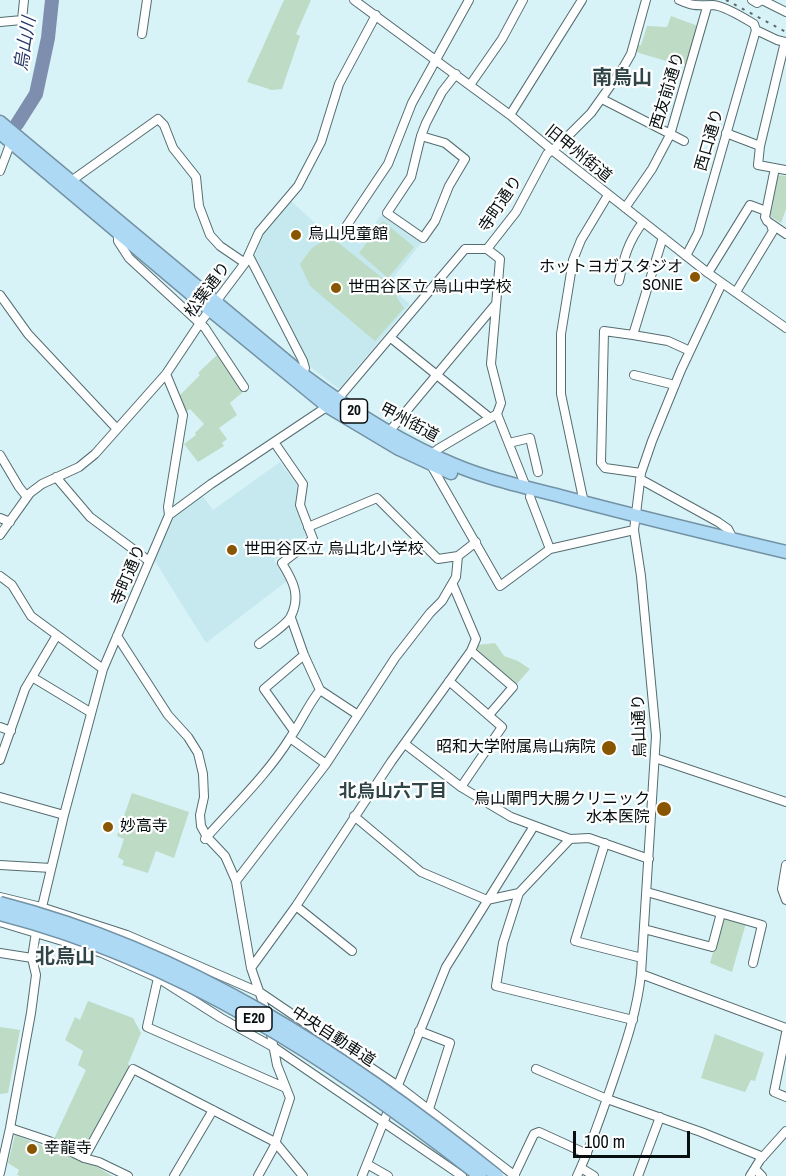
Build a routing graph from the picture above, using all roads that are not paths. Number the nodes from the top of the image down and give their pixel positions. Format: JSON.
{"nodes":[{"id":1,"x":24,"y":0,"type":"edge"},
{"id":2,"x":147,"y":0,"type":"edge"},
{"id":3,"x":354,"y":0,"type":"edge"},
{"id":4,"x":469,"y":0,"type":"edge"},
{"id":5,"x":523,"y":0,"type":"edge"},
{"id":6,"x":582,"y":0,"type":"edge"},
{"id":7,"x":646,"y":0,"type":"edge"},
{"id":8,"x":680,"y":0,"type":"edge"},
{"id":9,"x":752,"y":0,"type":"edge"},
{"id":10,"x":762,"y":0,"type":"edge"},
{"id":11,"x":706,"y":7,"type":"junction"},
{"id":12,"x":786,"y":12,"type":"edge"},
{"id":13,"x":376,"y":15,"type":"junction"},
{"id":14,"x":0,"y":22,"type":"edge"},
{"id":15,"x":756,"y":30,"type":"junction"},
{"id":16,"x":142,"y":34,"type":"dead end"},
{"id":17,"x":785,"y":42,"type":"edge"},
{"id":18,"x":436,"y":58,"type":"junction"},
{"id":19,"x":456,"y":74,"type":"junction"},
{"id":20,"x":470,"y":84,"type":"junction"},
{"id":21,"x":602,"y":99,"type":"junction"},
{"id":22,"x":510,"y":115,"type":"junction"},
{"id":23,"x":0,"y":122,"type":"edge"},
{"id":24,"x":0,"y":133,"type":"edge"},
{"id":25,"x":726,"y":133,"type":"junction"},
{"id":26,"x":670,"y":135,"type":"junction"},
{"id":27,"x":421,"y":136,"type":"junction"},
{"id":28,"x":684,"y":141,"type":"dead end"},
{"id":29,"x":11,"y":142,"type":"junction"},
{"id":30,"x":760,"y":146,"type":"junction"},
{"id":31,"x":552,"y":150,"type":"junction"},
{"id":32,"x":775,"y":168,"type":"junction"},
{"id":33,"x":786,"y":170,"type":"edge"},
{"id":34,"x":0,"y":171,"type":"edge"},
{"id":35,"x":71,"y":180,"type":"junction"},
{"id":36,"x":608,"y":195,"type":"junction"},
{"id":37,"x":625,"y":208,"type":"junction"},
{"id":38,"x":766,"y":211,"type":"junction"},
{"id":39,"x":643,"y":222,"type":"junction"},
{"id":40,"x":771,"y":225,"type":"junction"},
{"id":41,"x":118,"y":232,"type":"junction"},
{"id":42,"x":341,"y":234,"type":"dead end"},
{"id":43,"x":786,"y":234,"type":"edge"},
{"id":44,"x":663,"y":237,"type":"junction"},
{"id":45,"x":487,"y":249,"type":"junction"},
{"id":46,"x":686,"y":256,"type":"junction"},
{"id":47,"x":247,"y":260,"type":"junction"},
{"id":48,"x":708,"y":273,"type":"junction"},
{"id":49,"x":619,"y":281,"type":"dead end"},
{"id":50,"x":722,"y":283,"type":"junction"},
{"id":51,"x":736,"y":292,"type":"junction"},
{"id":52,"x":0,"y":295,"type":"edge"},
{"id":53,"x":496,"y":304,"type":"junction"},
{"id":54,"x":212,"y":306,"type":"junction"},
{"id":55,"x":200,"y":323,"type":"junction"},
{"id":56,"x":786,"y":328,"type":"edge"},
{"id":57,"x":633,"y":335,"type":"junction"},
{"id":58,"x":392,"y":338,"type":"junction"},
{"id":59,"x":690,"y":351,"type":"junction"},
{"id":60,"x":166,"y":374,"type":"junction"},
{"id":61,"x":302,"y":374,"type":"junction"},
{"id":62,"x":436,"y":374,"type":"junction"},
{"id":63,"x":634,"y":375,"type":"dead end"},
{"id":64,"x":675,"y":385,"type":"junction"},
{"id":65,"x":244,"y":387,"type":"dead end"},
{"id":66,"x":332,"y":403,"type":"junction"},
{"id":67,"x":493,"y":416,"type":"junction"},
{"id":68,"x":117,"y":429,"type":"junction"},
{"id":69,"x":388,"y":433,"type":"junction"},
{"id":70,"x":274,"y":442,"type":"junction"},
{"id":71,"x":509,"y":443,"type":"junction"},
{"id":72,"x":0,"y":455,"type":"edge"},
{"id":73,"x":431,"y":459,"type":"junction"},
{"id":74,"x":538,"y":472,"type":"dead end"},
{"id":75,"x":641,"y":476,"type":"junction"},
{"id":76,"x":56,"y":477,"type":"junction"},
{"id":77,"x":528,"y":492,"type":"junction"},
{"id":78,"x":27,"y":497,"type":"junction"},
{"id":79,"x":584,"y":503,"type":"junction"},
{"id":80,"x":168,"y":515,"type":"junction"},
{"id":81,"x":0,"y":518,"type":"edge"},
{"id":82,"x":10,"y":522,"type":"junction"},
{"id":83,"x":635,"y":523,"type":"junction"},
{"id":84,"x":308,"y":527,"type":"junction"},
{"id":85,"x":0,"y":535,"type":"edge"},
{"id":86,"x":733,"y":539,"type":"junction"},
{"id":87,"x":476,"y":542,"type":"junction"},
{"id":88,"x":550,"y":549,"type":"junction"},
{"id":89,"x":786,"y":552,"type":"edge"},
{"id":90,"x":458,"y":556,"type":"junction"},
{"id":91,"x":786,"y":560,"type":"edge"},
{"id":92,"x":149,"y":561,"type":"junction"},
{"id":93,"x":0,"y":576,"type":"edge"},
{"id":94,"x":453,"y":585,"type":"junction"},
{"id":95,"x":291,"y":618,"type":"junction"},
{"id":96,"x":57,"y":635,"type":"junction"},
{"id":97,"x":117,"y":636,"type":"junction"},
{"id":98,"x":259,"y":644,"type":"dead end"},
{"id":99,"x":471,"y":651,"type":"junction"},
{"id":100,"x":304,"y":655,"type":"junction"},
{"id":101,"x":103,"y":669,"type":"junction"},
{"id":102,"x":32,"y":677,"type":"junction"},
{"id":103,"x":450,"y":681,"type":"junction"},
{"id":104,"x":320,"y":690,"type":"junction"},
{"id":105,"x":90,"y":712,"type":"junction"},
{"id":106,"x":358,"y":715,"type":"junction"},
{"id":107,"x":489,"y":715,"type":"junction"},
{"id":108,"x":0,"y":727,"type":"edge"},
{"id":109,"x":11,"y":731,"type":"junction"},
{"id":110,"x":292,"y":735,"type":"junction"},
{"id":111,"x":405,"y":744,"type":"junction"},
{"id":112,"x":656,"y":758,"type":"junction"},
{"id":113,"x":0,"y":760,"type":"edge"},
{"id":114,"x":326,"y":764,"type":"junction"},
{"id":115,"x":460,"y":787,"type":"junction"},
{"id":116,"x":0,"y":797,"type":"edge"},
{"id":117,"x":786,"y":802,"type":"edge"},
{"id":118,"x":64,"y":815,"type":"junction"},
{"id":119,"x":354,"y":816,"type":"junction"},
{"id":120,"x":534,"y":826,"type":"junction"},
{"id":121,"x":206,"y":838,"type":"junction"},
{"id":122,"x":570,"y":839,"type":"junction"},
{"id":123,"x":605,"y":843,"type":"junction"},
{"id":124,"x":649,"y":859,"type":"junction"},
{"id":125,"x":0,"y":865,"type":"edge"},
{"id":126,"x":786,"y":865,"type":"edge"},
{"id":127,"x":51,"y":868,"type":"junction"},
{"id":128,"x":236,"y":881,"type":"junction"},
{"id":129,"x":647,"y":892,"type":"junction"},
{"id":130,"x":519,"y":893,"type":"junction"},
{"id":131,"x":0,"y":897,"type":"edge"},
{"id":132,"x":487,"y":900,"type":"junction"},
{"id":133,"x":786,"y":900,"type":"edge"},
{"id":134,"x":0,"y":903,"type":"edge"},
{"id":135,"x":296,"y":906,"type":"junction"},
{"id":136,"x":41,"y":907,"type":"junction"},
{"id":137,"x":721,"y":913,"type":"junction"},
{"id":138,"x":0,"y":914,"type":"edge"},
{"id":139,"x":0,"y":922,"type":"edge"},
{"id":140,"x":644,"y":929,"type":"junction"},
{"id":141,"x":36,"y":932,"type":"junction"},
{"id":142,"x":352,"y":951,"type":"dead end"},
{"id":143,"x":0,"y":953,"type":"edge"},
{"id":144,"x":32,"y":958,"type":"junction"},
{"id":145,"x":642,"y":958,"type":"junction"},
{"id":146,"x":753,"y":963,"type":"dead end"},
{"id":147,"x":251,"y":968,"type":"junction"},
{"id":148,"x":641,"y":974,"type":"junction"},
{"id":149,"x":158,"y":978,"type":"junction"},
{"id":150,"x":261,"y":993,"type":"junction"},
{"id":151,"x":633,"y":1020,"type":"junction"},
{"id":152,"x":786,"y":1028,"type":"edge"},
{"id":153,"x":419,"y":1031,"type":"junction"},
{"id":154,"x":786,"y":1033,"type":"edge"},
{"id":155,"x":275,"y":1048,"type":"junction"},
{"id":156,"x":536,"y":1069,"type":"dead end"},
{"id":157,"x":398,"y":1086,"type":"junction"},
{"id":158,"x":286,"y":1088,"type":"junction"},
{"id":159,"x":786,"y":1097,"type":"edge"},
{"id":160,"x":607,"y":1099,"type":"junction"},
{"id":161,"x":429,"y":1109,"type":"junction"},
{"id":162,"x":213,"y":1110,"type":"junction"},
{"id":163,"x":660,"y":1117,"type":"junction"},
{"id":164,"x":384,"y":1122,"type":"junction"},
{"id":165,"x":10,"y":1128,"type":"junction"},
{"id":166,"x":786,"y":1131,"type":"edge"},
{"id":167,"x":275,"y":1142,"type":"junction"},
{"id":168,"x":587,"y":1154,"type":"junction"},
{"id":169,"x":763,"y":1157,"type":"junction"},
{"id":170,"x":84,"y":1158,"type":"junction"},
{"id":171,"x":367,"y":1164,"type":"junction"},
{"id":172,"x":579,"y":1172,"type":"edge"},
{"id":173,"x":0,"y":1173,"type":"edge"},
{"id":174,"x":753,"y":1173,"type":"edge"},
{"id":175,"x":128,"y":1176,"type":"edge"},
{"id":176,"x":174,"y":1176,"type":"edge"},
{"id":177,"x":258,"y":1176,"type":"edge"},
{"id":178,"x":303,"y":1176,"type":"edge"},
{"id":179,"x":362,"y":1176,"type":"edge"},
{"id":180,"x":388,"y":1176,"type":"edge"},
{"id":181,"x":462,"y":1176,"type":"edge"},
{"id":182,"x":480,"y":1176,"type":"edge"},
{"id":183,"x":497,"y":1176,"type":"edge"},
{"id":184,"x":514,"y":1176,"type":"edge"},
{"id":185,"x":594,"y":1176,"type":"edge"},
{"id":186,"x":638,"y":1176,"type":"edge"},
{"id":187,"x":762,"y":1176,"type":"edge"}],
"edges":[{"from":1,"to":14,"type":"street"},
{"from":2,"to":16,"type":"street"},
{"from":3,"to":13,"type":"street","name":"旧甲州街道"},
{"from":4,"to":18,"type":"street"},
{"from":5,"to":20,"type":"street"},
{"from":6,"to":22,"type":"street"},
{"from":7,"to":21,"type":"street","name":"寺町通り"},
{"from":8,"to":11,"type":"street"},
{"from":9,"to":10,"type":"street"},
{"from":10,"to":12,"type":"street"},
{"from":11,"to":15,"type":"street"},
{"from":11,"to":26,"type":"street","name":"西友前通り"},
{"from":13,"to":18,"type":"street","name":"旧甲州街道"},
{"from":13,"to":47,"type":"street","name":"松葉通り"},
{"from":15,"to":17,"type":"street"},
{"from":15,"to":25,"type":"street","name":"西口通り"},
{"from":17,"to":30,"type":"street"},
{"from":18,"to":19,"type":"street","name":"旧甲州街道"},
{"from":18,"to":42,"type":"street"},
{"from":19,"to":20,"type":"street","name":"旧甲州街道"},
{"from":19,"to":27,"type":"street"},
{"from":20,"to":22,"type":"street","name":"旧甲州街道"},
{"from":21,"to":26,"type":"street"},
{"from":21,"to":31,"type":"street","name":"寺町通り"},
{"from":22,"to":31,"type":"street","name":"旧甲州街道"},
{"from":23,"to":35,"type":"highway","name":"甲州街道","number":"20"},
{"from":24,"to":29,"type":"highway","name":"甲州街道","number":"20"},
{"from":25,"to":30,"type":"street"},
{"from":25,"to":46,"type":"street","name":"西口通り"},
{"from":26,"to":28,"type":"street"},
{"from":26,"to":37,"type":"street","name":"西友前通り"},
{"from":27,"to":27,"type":"street"},
{"from":29,"to":34,"type":"street"},
{"from":29,"to":41,"type":"highway","name":"甲州街道","number":"20"},
{"from":30,"to":32,"type":"street"},
{"from":31,"to":36,"type":"street","name":"旧甲州街道"},
{"from":31,"to":45,"type":"street","name":"寺町通り"},
{"from":32,"to":33,"type":"street"},
{"from":32,"to":38,"type":"street"},
{"from":35,"to":47,"type":"street"},
{"from":35,"to":54,"type":"highway","name":"甲州街道","number":"20"},
{"from":36,"to":37,"type":"street","name":"旧甲州街道"},
{"from":36,"to":79,"type":"street"},
{"from":37,"to":39,"type":"street","name":"旧甲州街道"},
{"from":38,"to":40,"type":"street"},
{"from":38,"to":48,"type":"street"},
{"from":39,"to":44,"type":"street","name":"旧甲州街道"},
{"from":39,"to":49,"type":"street"},
{"from":40,"to":43,"type":"street"},
{"from":40,"to":51,"type":"street"},
{"from":41,"to":54,"type":"highway","name":"甲州街道","number":"20"},
{"from":41,"to":55,"type":"street"},
{"from":44,"to":46,"type":"street","name":"旧甲州街道"},
{"from":44,"to":57,"type":"street"},
{"from":45,"to":53,"type":"street"},
{"from":45,"to":58,"type":"street","name":"寺町通り"},
{"from":46,"to":48,"type":"street","name":"旧甲州街道"},
{"from":47,"to":54,"type":"street","name":"松葉通り"},
{"from":47,"to":61,"type":"street"},
{"from":48,"to":50,"type":"street","name":"旧甲州街道"},
{"from":50,"to":51,"type":"street","name":"旧甲州街道"},
{"from":50,"to":59,"type":"street","name":"烏山通り"},
{"from":51,"to":56,"type":"street","name":"旧甲州街道"},
{"from":52,"to":68,"type":"street"},
{"from":53,"to":62,"type":"street"},
{"from":53,"to":67,"type":"street"},
{"from":54,"to":55,"type":"street","name":"松葉通り"},
{"from":54,"to":61,"type":"highway","name":"甲州街道","number":"20"},
{"from":54,"to":66,"type":"highway","name":"甲州街道","number":"20"},
{"from":55,"to":60,"type":"street","name":"松葉通り"},
{"from":55,"to":65,"type":"street"},
{"from":57,"to":59,"type":"street"},
{"from":57,"to":75,"type":"street"},
{"from":58,"to":62,"type":"street"},
{"from":58,"to":66,"type":"street","name":"寺町通り"},
{"from":59,"to":64,"type":"street","name":"烏山通り"},
{"from":60,"to":68,"type":"street","name":"松葉通り"},
{"from":60,"to":80,"type":"street"},
{"from":61,"to":66,"type":"highway","name":"甲州街道","number":"20"},
{"from":62,"to":67,"type":"street"},
{"from":62,"to":69,"type":"street"},
{"from":63,"to":64,"type":"street"},
{"from":64,"to":75,"type":"street","name":"烏山通り"},
{"from":66,"to":69,"type":"highway","name":"甲州街道","number":"20"},
{"from":66,"to":70,"type":"street","name":"寺町通り"},
{"from":66,"to":73,"type":"highway","name":"甲州街道","number":"20"},
{"from":67,"to":71,"type":"street"},
{"from":67,"to":73,"type":"street"},
{"from":68,"to":76,"type":"street","name":"松葉通り"},
{"from":69,"to":73,"type":"highway","name":"甲州街道","number":"20"},
{"from":70,"to":80,"type":"street","name":"寺町通り"},
{"from":70,"to":84,"type":"street"},
{"from":71,"to":74,"type":"street"},
{"from":71,"to":77,"type":"street"},
{"from":72,"to":78,"type":"street"},
{"from":73,"to":77,"type":"highway","name":"甲州街道","number":"20"},
{"from":73,"to":87,"type":"street"},
{"from":75,"to":83,"type":"street","name":"烏山通り"},
{"from":75,"to":86,"type":"street"},
{"from":76,"to":78,"type":"street","name":"松葉通り"},
{"from":76,"to":92,"type":"street"},
{"from":77,"to":79,"type":"highway","name":"甲州街道","number":"20"},
{"from":77,"to":83,"type":"highway","name":"甲州街道","number":"20"},
{"from":77,"to":88,"type":"street"},
{"from":78,"to":82,"type":"street","name":"松葉通り"},
{"from":79,"to":83,"type":"highway","name":"甲州街道","number":"20"},
{"from":80,"to":92,"type":"street","name":"寺町通り"},
{"from":81,"to":82,"type":"street"},
{"from":82,"to":85,"type":"street","name":"松葉通り"},
{"from":83,"to":86,"type":"highway","name":"甲州街道","number":"20"},
{"from":83,"to":88,"type":"street"},
{"from":83,"to":91,"type":"highway","name":"甲州街道","number":"20"},
{"from":83,"to":112,"type":"street","name":"烏山通り"},
{"from":84,"to":90,"type":"street"},
{"from":84,"to":95,"type":"street"},
{"from":86,"to":89,"type":"highway","name":"甲州街道","number":"20"},
{"from":87,"to":88,"type":"street"},
{"from":87,"to":90,"type":"street"},
{"from":90,"to":94,"type":"street"},
{"from":92,"to":97,"type":"street","name":"寺町通り"},
{"from":93,"to":96,"type":"street"},
{"from":94,"to":99,"type":"street"},
{"from":94,"to":106,"type":"street"},
{"from":95,"to":98,"type":"street"},
{"from":95,"to":100,"type":"street"},
{"from":96,"to":101,"type":"street"},
{"from":96,"to":102,"type":"street"},
{"from":97,"to":101,"type":"street","name":"寺町通り"},
{"from":97,"to":121,"type":"street"},
{"from":99,"to":103,"type":"street"},
{"from":99,"to":107,"type":"street"},
{"from":100,"to":104,"type":"street"},
{"from":100,"to":110,"type":"street"},
{"from":101,"to":105,"type":"street","name":"寺町通り"},
{"from":102,"to":105,"type":"street"},
{"from":102,"to":109,"type":"street"},
{"from":103,"to":107,"type":"street"},
{"from":103,"to":111,"type":"street"},
{"from":104,"to":106,"type":"street"},
{"from":104,"to":110,"type":"street"},
{"from":105,"to":118,"type":"street","name":"寺町通り"},
{"from":106,"to":114,"type":"street"},
{"from":107,"to":115,"type":"street"},
{"from":108,"to":109,"type":"street"},
{"from":109,"to":113,"type":"street"},
{"from":110,"to":114,"type":"street"},
{"from":110,"to":121,"type":"street"},
{"from":111,"to":115,"type":"street"},
{"from":111,"to":119,"type":"street"},
{"from":112,"to":117,"type":"street"},
{"from":112,"to":124,"type":"street","name":"烏山通り"},
{"from":114,"to":128,"type":"street"},
{"from":115,"to":120,"type":"street"},
{"from":116,"to":118,"type":"street"},
{"from":118,"to":127,"type":"street","name":"寺町通り"},
{"from":119,"to":132,"type":"street"},
{"from":119,"to":135,"type":"street"},
{"from":120,"to":122,"type":"street"},
{"from":120,"to":132,"type":"street"},
{"from":121,"to":128,"type":"street"},
{"from":122,"to":123,"type":"street"},
{"from":122,"to":130,"type":"street"},
{"from":123,"to":124,"type":"street"},
{"from":123,"to":145,"type":"street"},
{"from":124,"to":129,"type":"street","name":"烏山通り"},
{"from":125,"to":127,"type":"street"},
{"from":126,"to":133,"type":"street"},
{"from":127,"to":136,"type":"street","name":"寺町通り"},
{"from":128,"to":147,"type":"street"},
{"from":129,"to":137,"type":"street"},
{"from":129,"to":140,"type":"street","name":"烏山通り"},
{"from":130,"to":132,"type":"street"},
{"from":130,"to":151,"type":"street"},
{"from":131,"to":136,"type":"street"},
{"from":132,"to":153,"type":"street"},
{"from":134,"to":183,"type":"highway","name":"中央自動車道","number":"E20","bridge":true},
{"from":135,"to":142,"type":"street"},
{"from":135,"to":147,"type":"street"},
{"from":136,"to":141,"type":"street","name":"寺町通り"},
{"from":136,"to":150,"type":"street"},
{"from":137,"to":140,"type":"street"},
{"from":137,"to":146,"type":"street"},
{"from":138,"to":182,"type":"highway","name":"中央自動車道","number":"E20","bridge":true},
{"from":139,"to":141,"type":"street"},
{"from":140,"to":145,"type":"street","name":"烏山通り"},
{"from":141,"to":144,"type":"street","name":"寺町通り"},
{"from":141,"to":149,"type":"street"},
{"from":143,"to":144,"type":"street"},
{"from":144,"to":165,"type":"street","name":"寺町通り"},
{"from":145,"to":148,"type":"street","name":"烏山通り"},
{"from":147,"to":150,"type":"street"},
{"from":148,"to":151,"type":"street","name":"烏山通り"},
{"from":148,"to":152,"type":"street"},
{"from":149,"to":155,"type":"street"},
{"from":149,"to":158,"type":"street"},
{"from":150,"to":155,"type":"street"},
{"from":150,"to":157,"type":"street"},
{"from":151,"to":160,"type":"street","name":"烏山通り"},
{"from":153,"to":157,"type":"street"},
{"from":153,"to":161,"type":"street"},
{"from":154,"to":159,"type":"street"},
{"from":155,"to":158,"type":"street"},
{"from":155,"to":164,"type":"street"},
{"from":156,"to":160,"type":"street"},
{"from":157,"to":161,"type":"street"},
{"from":157,"to":164,"type":"street"},
{"from":158,"to":167,"type":"street"},
{"from":160,"to":163,"type":"street"},
{"from":160,"to":168,"type":"street","name":"烏山通り"},
{"from":161,"to":184,"type":"street"},
{"from":162,"to":167,"type":"street"},
{"from":162,"to":170,"type":"street"},
{"from":162,"to":176,"type":"street"},
{"from":163,"to":169,"type":"street"},
{"from":163,"to":186,"type":"street"},
{"from":164,"to":171,"type":"street"},
{"from":164,"to":181,"type":"street"},
{"from":165,"to":170,"type":"street"},
{"from":165,"to":173,"type":"street","name":"寺町通り"},
{"from":166,"to":169,"type":"street"},
{"from":167,"to":177,"type":"street"},
{"from":167,"to":178,"type":"street"},
{"from":168,"to":172,"type":"street","name":"烏山通り"},
{"from":168,"to":184,"type":"street"},
{"from":169,"to":174,"type":"street"},
{"from":170,"to":175,"type":"street"},
{"from":171,"to":179,"type":"street"},
{"from":171,"to":180,"type":"street"},
{"from":172,"to":185,"type":"street"},
{"from":174,"to":187,"type":"street"}]}
